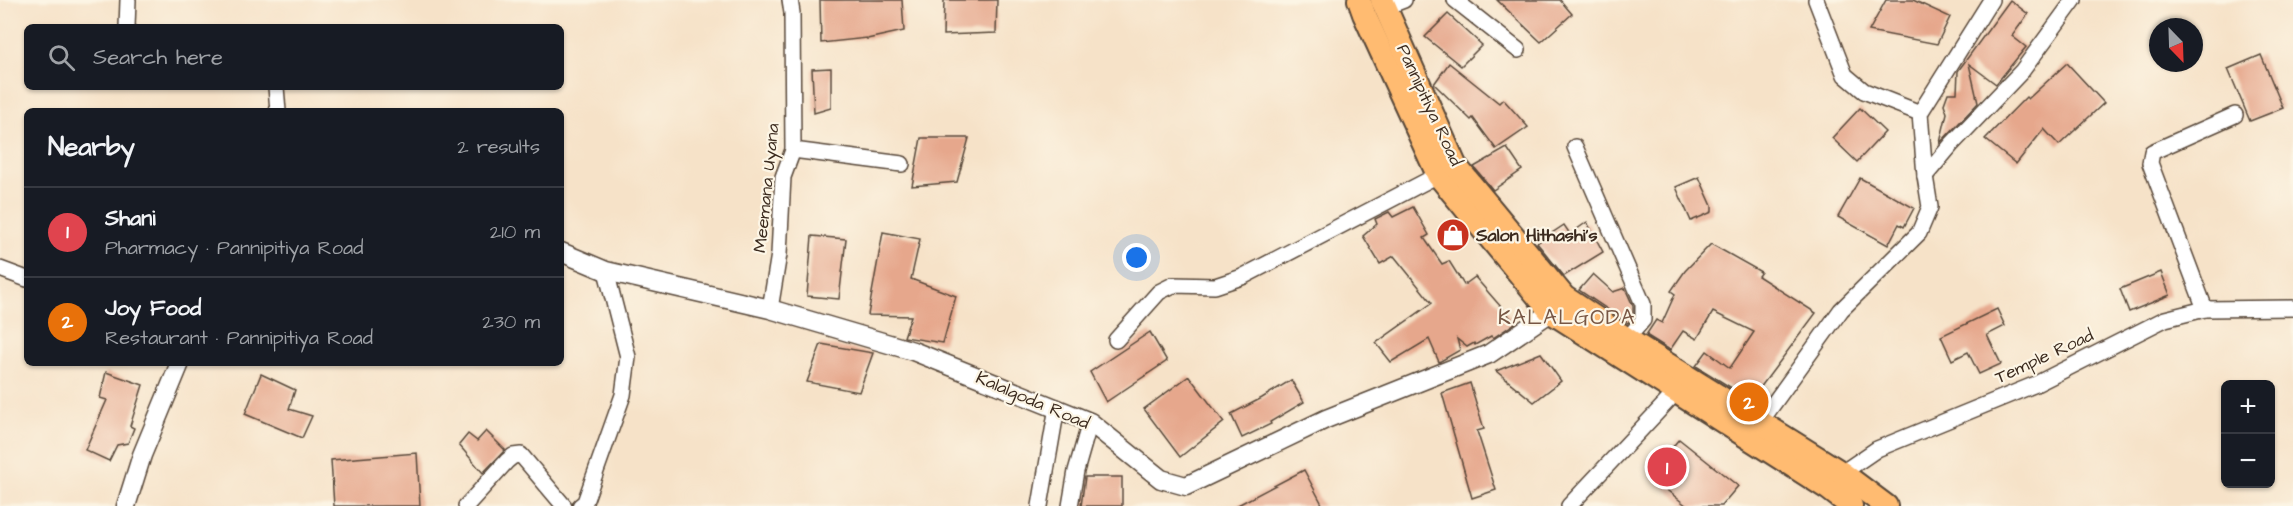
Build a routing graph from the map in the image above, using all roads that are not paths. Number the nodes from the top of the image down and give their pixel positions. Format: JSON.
{"nodes":[{"id":1,"x":128,"y":0,"type":"edge"},
{"id":2,"x":790,"y":0,"type":"edge"},
{"id":3,"x":1359,"y":0,"type":"edge"},
{"id":4,"x":1455,"y":0,"type":"edge"},
{"id":5,"x":1816,"y":0,"type":"edge"},
{"id":6,"x":1991,"y":0,"type":"edge"},
{"id":7,"x":2074,"y":0,"type":"edge"},
{"id":8,"x":1391,"y":4,"type":"edge"},
{"id":9,"x":127,"y":24,"type":"edge"},
{"id":10,"x":1518,"y":50,"type":"dead end"},
{"id":11,"x":276,"y":90,"type":"edge"},
{"id":12,"x":278,"y":108,"type":"edge"},
{"id":13,"x":1920,"y":113,"type":"junction"},
{"id":14,"x":2235,"y":115,"type":"dead end"},
{"id":15,"x":1575,"y":147,"type":"dead end"},
{"id":16,"x":793,"y":150,"type":"junction"},
{"id":17,"x":902,"y":164,"type":"dead end"},
{"id":18,"x":1438,"y":175,"type":"junction"},
{"id":19,"x":1925,"y":176,"type":"junction"},
{"id":20,"x":564,"y":253,"type":"edge"},
{"id":21,"x":0,"y":269,"type":"edge"},
{"id":22,"x":606,"y":271,"type":"junction"},
{"id":23,"x":24,"y":278,"type":"edge"},
{"id":24,"x":1557,"y":305,"type":"junction"},
{"id":25,"x":2293,"y":308,"type":"edge"},
{"id":26,"x":770,"y":309,"type":"junction"},
{"id":27,"x":2205,"y":309,"type":"junction"},
{"id":28,"x":1627,"y":339,"type":"junction"},
{"id":29,"x":1116,"y":340,"type":"dead end"},
{"id":30,"x":179,"y":366,"type":"edge"},
{"id":31,"x":1677,"y":391,"type":"junction"},
{"id":32,"x":1057,"y":407,"type":"junction"},
{"id":33,"x":1090,"y":422,"type":"junction"},
{"id":34,"x":1755,"y":430,"type":"junction"},
{"id":35,"x":1835,"y":481,"type":"junction"},
{"id":36,"x":126,"y":506,"type":"edge"},
{"id":37,"x":466,"y":506,"type":"edge"},
{"id":38,"x":564,"y":506,"type":"edge"},
{"id":39,"x":580,"y":506,"type":"edge"},
{"id":40,"x":1040,"y":506,"type":"edge"},
{"id":41,"x":1070,"y":506,"type":"edge"},
{"id":42,"x":1569,"y":506,"type":"edge"},
{"id":43,"x":1851,"y":506,"type":"edge"},
{"id":44,"x":1886,"y":506,"type":"edge"}],
"edges":[{"from":1,"to":9,"type":"street"},
{"from":2,"to":16,"type":"street","name":"Meemana Uyana"},
{"from":3,"to":18,"type":"main road","name":"Pannipitiya Road"},
{"from":4,"to":10,"type":"street"},
{"from":5,"to":13,"type":"street"},
{"from":6,"to":13,"type":"street"},
{"from":7,"to":19,"type":"street"},
{"from":8,"to":24,"type":"main road","name":"Pannipitiya Road"},
{"from":11,"to":12,"type":"street"},
{"from":13,"to":19,"type":"street"},
{"from":14,"to":27,"type":"street"},
{"from":15,"to":28,"type":"street"},
{"from":16,"to":17,"type":"street"},
{"from":16,"to":26,"type":"street","name":"Meemana Uyana"},
{"from":18,"to":24,"type":"main road","name":"Pannipitiya Road"},
{"from":18,"to":29,"type":"street"},
{"from":19,"to":34,"type":"street"},
{"from":20,"to":22,"type":"street","name":"Kalalgoda Road"},
{"from":21,"to":23,"type":"street"},
{"from":22,"to":26,"type":"street","name":"Kalalgoda Road"},
{"from":22,"to":39,"type":"street"},
{"from":24,"to":28,"type":"main road","name":"Pannipitiya Road"},
{"from":24,"to":31,"type":"main road","name":"Pannipitiya Road"},
{"from":24,"to":33,"type":"street","name":"Kalalgoda Road"},
{"from":25,"to":27,"type":"street","name":"Temple Road"},
{"from":26,"to":32,"type":"street","name":"Kalalgoda Road"},
{"from":27,"to":35,"type":"street","name":"Temple Road"},
{"from":28,"to":34,"type":"main road","name":"Pannipitiya Road"},
{"from":30,"to":36,"type":"street"},
{"from":31,"to":34,"type":"main road","name":"Pannipitiya Road"},
{"from":31,"to":42,"type":"street"},
{"from":32,"to":33,"type":"street","name":"Kalalgoda Road"},
{"from":32,"to":40,"type":"street"},
{"from":33,"to":41,"type":"street"},
{"from":34,"to":35,"type":"main road","name":"Pannipitiya Road"},
{"from":35,"to":43,"type":"main road","name":"Pannipitiya Road"},
{"from":35,"to":44,"type":"main road","name":"Pannipitiya Road"},
{"from":37,"to":38,"type":"street"}]}
